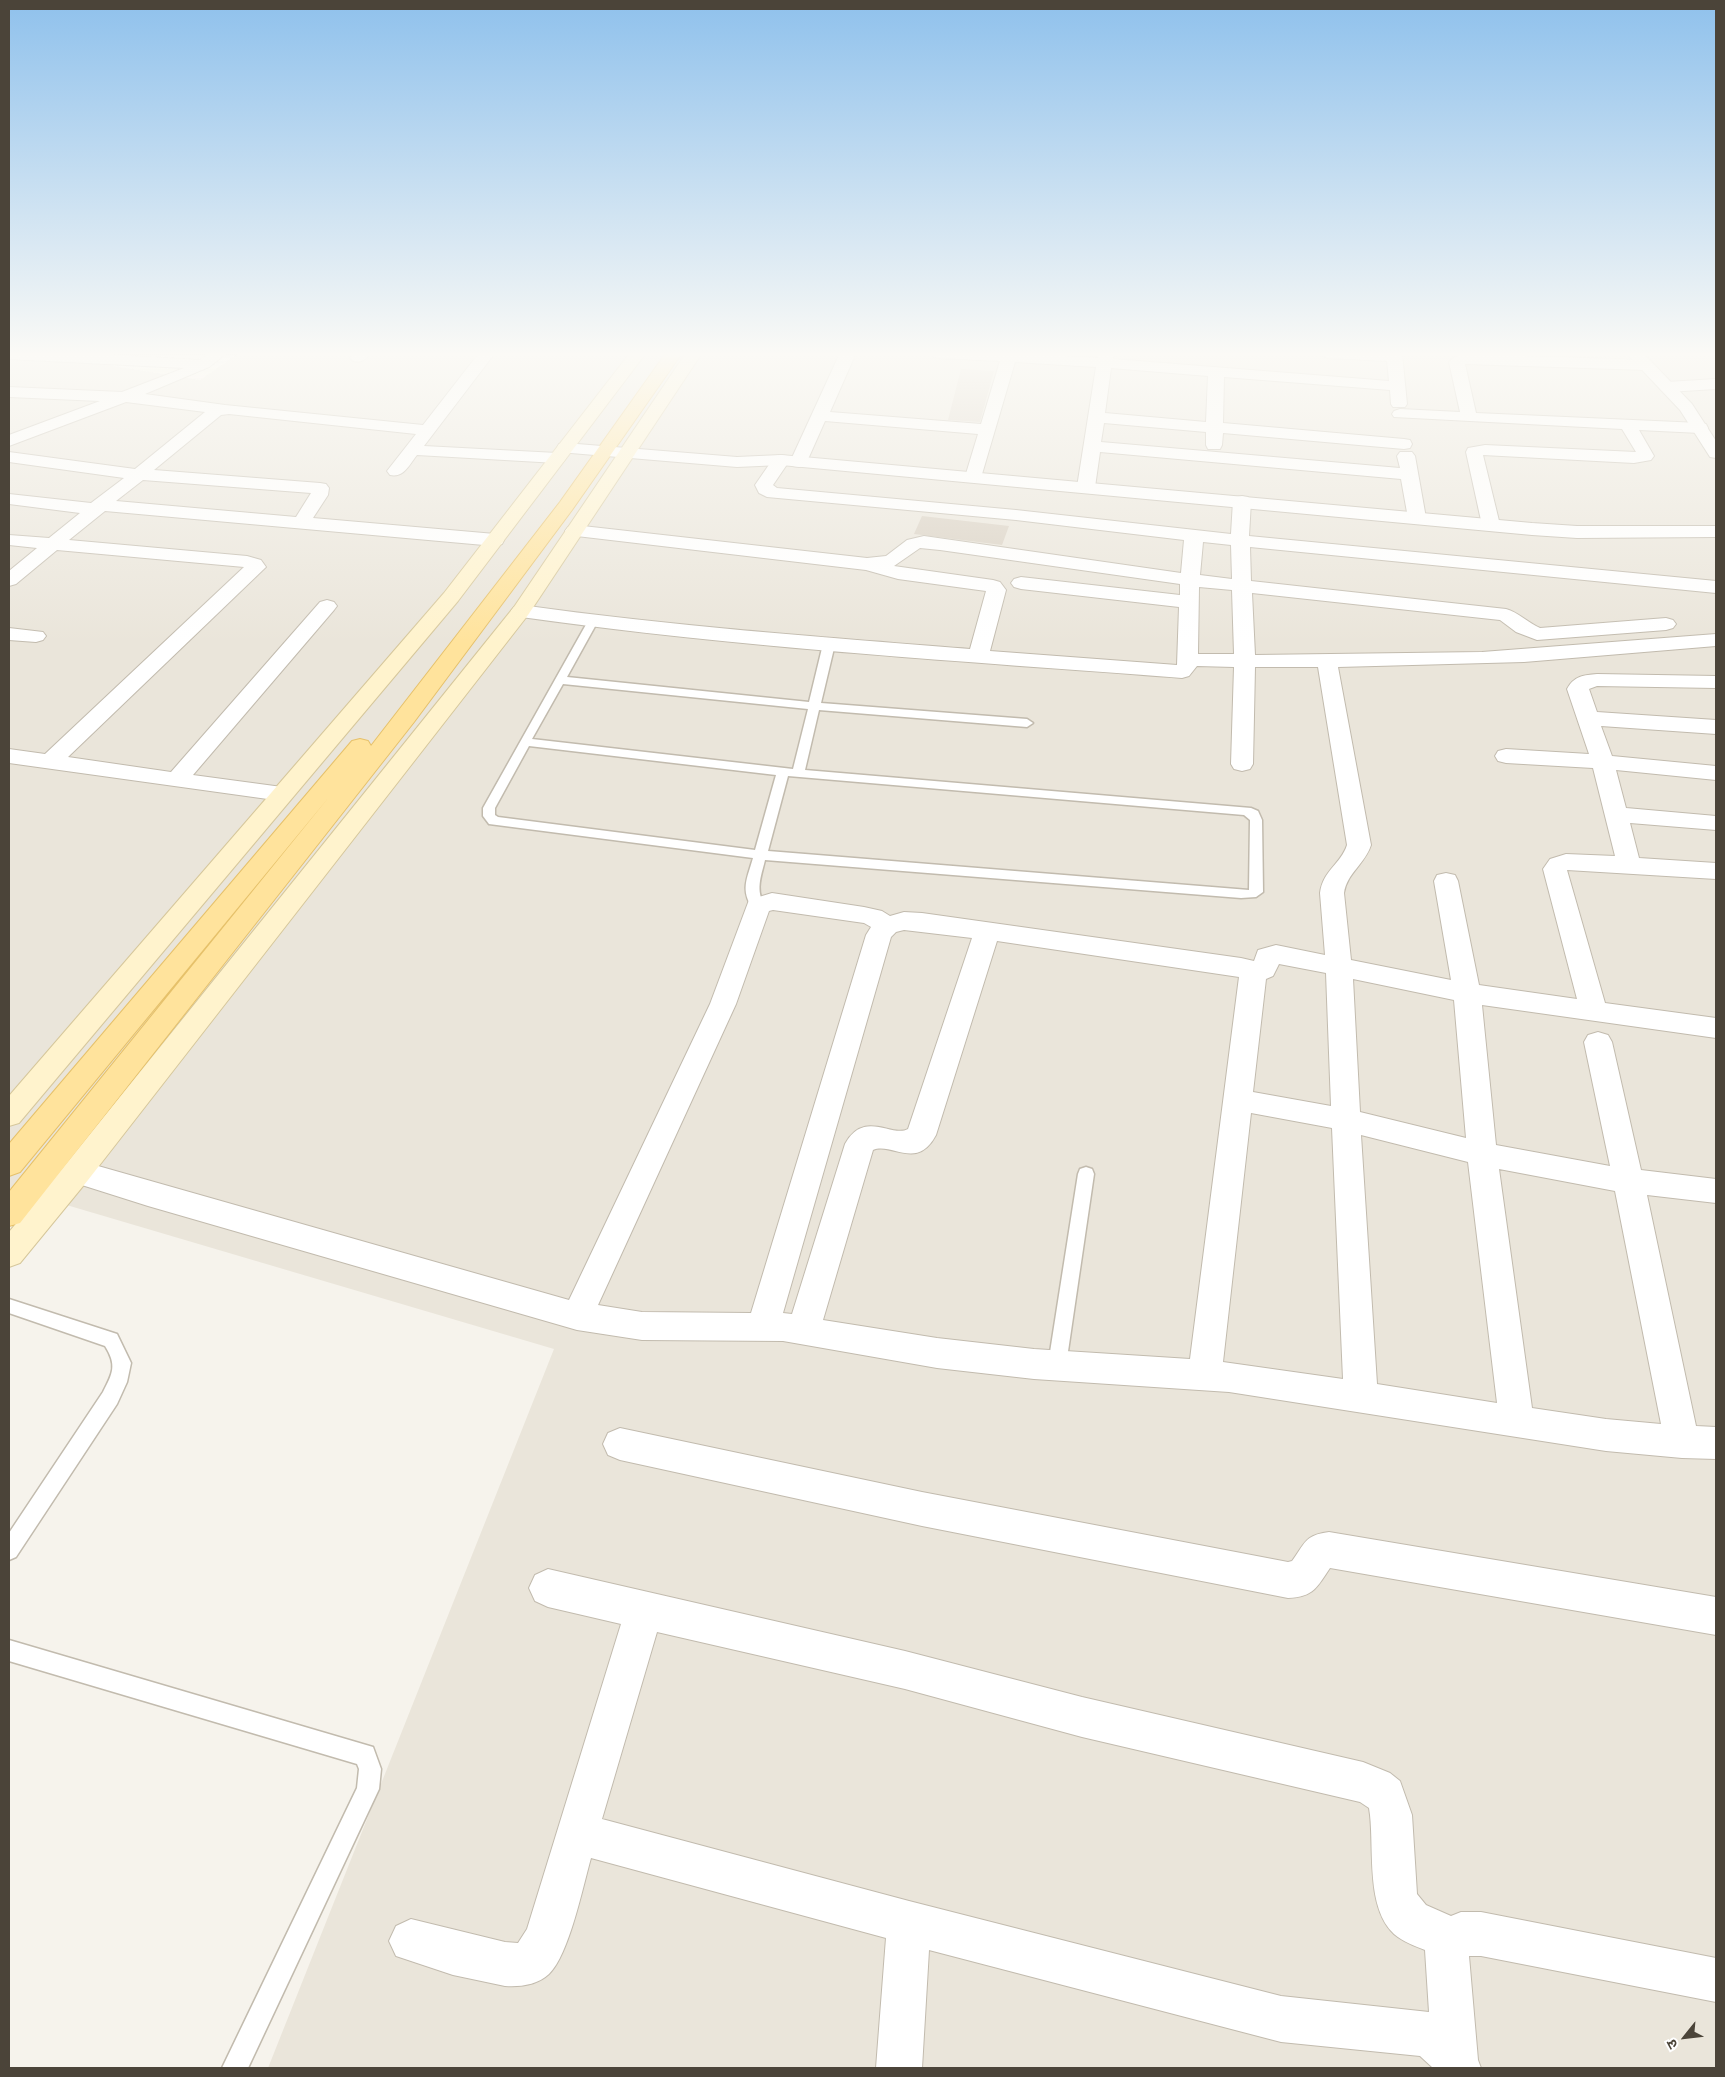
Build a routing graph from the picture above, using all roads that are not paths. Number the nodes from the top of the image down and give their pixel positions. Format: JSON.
{"nodes":[{"id":1,"x":166,"y":450,"type":"edge"},
{"id":2,"x":412,"y":450,"type":"joint"},
{"id":3,"x":415,"y":450,"type":"edge"},
{"id":4,"x":591,"y":450,"type":"edge"},
{"id":5,"x":592,"y":450,"type":"edge"},
{"id":6,"x":593,"y":450,"type":"edge"},
{"id":7,"x":594,"y":450,"type":"edge"},
{"id":8,"x":630,"y":450,"type":"edge"},
{"id":9,"x":794,"y":450,"type":"edge"},
{"id":10,"x":982,"y":450,"type":"edge"},
{"id":11,"x":1092,"y":450,"type":"edge"},
{"id":12,"x":1136,"y":450,"type":"edge"},
{"id":13,"x":1214,"y":450,"type":"edge"},
{"id":14,"x":1405,"y":450,"type":"edge"},
{"id":15,"x":1643,"y":450,"type":"edge"},
{"id":16,"x":9,"y":457,"type":"edge"},
{"id":17,"x":1214,"y":457,"type":"junction"},
{"id":18,"x":786,"y":461,"type":"junction"},
{"id":19,"x":396,"y":471,"type":"dead end"},
{"id":20,"x":136,"y":474,"type":"junction"},
{"id":21,"x":1408,"y":474,"type":"junction"},
{"id":22,"x":974,"y":477,"type":"junction"},
{"id":23,"x":1086,"y":487,"type":"junction"},
{"id":24,"x":18,"y":500,"type":"edge"},
{"id":25,"x":1242,"y":501,"type":"junction"},
{"id":26,"x":96,"y":507,"type":"junction"},
{"id":27,"x":9,"y":515,"type":"edge"},
{"id":28,"x":1417,"y":518,"type":"junction"},
{"id":29,"x":300,"y":524,"type":"junction"},
{"id":30,"x":1491,"y":525,"type":"junction"},
{"id":31,"x":574,"y":531,"type":"junction"},
{"id":32,"x":1716,"y":532,"type":"edge"},
{"id":33,"x":1194,"y":536,"type":"junction"},
{"id":34,"x":9,"y":540,"type":"edge"},
{"id":35,"x":495,"y":540,"type":"junction"},
{"id":36,"x":1240,"y":541,"type":"junction"},
{"id":37,"x":49,"y":545,"type":"junction"},
{"id":38,"x":867,"y":564,"type":"junction"},
{"id":39,"x":9,"y":580,"type":"edge"},
{"id":40,"x":1190,"y":580,"type":"junction"},
{"id":41,"x":1021,"y":583,"type":"dead end"},
{"id":42,"x":1243,"y":587,"type":"junction"},
{"id":43,"x":1716,"y":587,"type":"edge"},
{"id":44,"x":1189,"y":602,"type":"junction"},
{"id":45,"x":327,"y":606,"type":"dead end"},
{"id":46,"x":521,"y":611,"type":"junction"},
{"id":47,"x":593,"y":621,"type":"junction"},
{"id":48,"x":1666,"y":624,"type":"dead end"},
{"id":49,"x":9,"y":634,"type":"edge"},
{"id":50,"x":1537,"y":634,"type":"junction"},
{"id":51,"x":36,"y":636,"type":"dead end"},
{"id":52,"x":1716,"y":640,"type":"edge"},
{"id":53,"x":829,"y":644,"type":"junction"},
{"id":54,"x":1547,"y":654,"type":"junction"},
{"id":55,"x":978,"y":657,"type":"junction"},
{"id":56,"x":1187,"y":660,"type":"junction"},
{"id":57,"x":1245,"y":661,"type":"junction"},
{"id":58,"x":1327,"y":662,"type":"junction"},
{"id":59,"x":559,"y":680,"type":"junction"},
{"id":60,"x":1716,"y":682,"type":"edge"},
{"id":61,"x":814,"y":706,"type":"junction"},
{"id":62,"x":1587,"y":718,"type":"junction"},
{"id":63,"x":1027,"y":723,"type":"dead end"},
{"id":64,"x":1716,"y":727,"type":"edge"},
{"id":65,"x":525,"y":742,"type":"junction"},
{"id":66,"x":9,"y":756,"type":"edge"},
{"id":67,"x":1506,"y":756,"type":"dead end"},
{"id":68,"x":51,"y":761,"type":"junction"},
{"id":69,"x":1602,"y":762,"type":"junction"},
{"id":70,"x":1242,"y":764,"type":"dead end"},
{"id":71,"x":783,"y":772,"type":"junction"},
{"id":72,"x":1716,"y":773,"type":"edge"},
{"id":73,"x":798,"y":774,"type":"junction"},
{"id":74,"x":177,"y":779,"type":"junction"},
{"id":75,"x":282,"y":794,"type":"junction"},
{"id":76,"x":1616,"y":814,"type":"junction"},
{"id":77,"x":1716,"y":823,"type":"edge"},
{"id":78,"x":761,"y":855,"type":"junction"},
{"id":79,"x":1629,"y":865,"type":"junction"},
{"id":80,"x":1716,"y":871,"type":"edge"},
{"id":81,"x":1446,"y":881,"type":"dead end"},
{"id":82,"x":758,"y":906,"type":"junction"},
{"id":83,"x":887,"y":925,"type":"junction"},
{"id":84,"x":988,"y":932,"type":"junction"},
{"id":85,"x":1339,"y":967,"type":"junction"},
{"id":86,"x":1248,"y":970,"type":"junction"},
{"id":87,"x":1467,"y":993,"type":"junction"},
{"id":88,"x":1594,"y":1012,"type":"junction"},
{"id":89,"x":1716,"y":1028,"type":"edge"},
{"id":90,"x":1598,"y":1042,"type":"dead end"},
{"id":91,"x":1238,"y":1100,"type":"junction"},
{"id":92,"x":9,"y":1115,"type":"edge"},
{"id":93,"x":1347,"y":1120,"type":"junction"},
{"id":94,"x":1482,"y":1154,"type":"junction"},
{"id":95,"x":9,"y":1164,"type":"edge"},
{"id":96,"x":77,"y":1172,"type":"junction"},
{"id":97,"x":1086,"y":1174,"type":"dead end"},
{"id":98,"x":1628,"y":1181,"type":"junction"},
{"id":99,"x":1716,"y":1191,"type":"edge"},
{"id":100,"x":9,"y":1214,"type":"edge"},
{"id":101,"x":9,"y":1254,"type":"edge"},
{"id":102,"x":9,"y":1306,"type":"edge"},
{"id":103,"x":577,"y":1316,"type":"junction"},
{"id":104,"x":764,"y":1326,"type":"junction"},
{"id":105,"x":804,"y":1330,"type":"junction"},
{"id":106,"x":1057,"y":1365,"type":"junction"},
{"id":107,"x":1205,"y":1374,"type":"junction"},
{"id":108,"x":1361,"y":1396,"type":"junction"},
{"id":109,"x":1517,"y":1422,"type":"junction"},
{"id":110,"x":1682,"y":1442,"type":"junction"},
{"id":111,"x":1716,"y":1443,"type":"edge"},
{"id":112,"x":620,"y":1444,"type":"dead end"},
{"id":113,"x":9,"y":1550,"type":"edge"},
{"id":114,"x":548,"y":1588,"type":"dead end"},
{"id":115,"x":644,"y":1610,"type":"junction"},
{"id":116,"x":1716,"y":1616,"type":"edge"},
{"id":117,"x":9,"y":1650,"type":"edge"},
{"id":118,"x":578,"y":1833,"type":"junction"},
{"id":119,"x":909,"y":1922,"type":"junction"},
{"id":120,"x":1451,"y":1938,"type":"junction"},
{"id":121,"x":411,"y":1941,"type":"dead end"},
{"id":122,"x":1716,"y":1980,"type":"edge"},
{"id":123,"x":1457,"y":2064,"type":"edge"},
{"id":124,"x":235,"y":2068,"type":"edge"},
{"id":125,"x":899,"y":2068,"type":"edge"}],
"edges":[{"from":1,"to":20,"type":"street"},
{"from":2,"to":3,"type":"street"},
{"from":2,"to":19,"type":"street"},
{"from":4,"to":35,"type":"main road"},
{"from":5,"to":95,"type":"main road"},
{"from":6,"to":100,"type":"main road"},
{"from":7,"to":31,"type":"main road"},
{"from":8,"to":18,"type":"street"},
{"from":9,"to":18,"type":"street"},
{"from":10,"to":22,"type":"street"},
{"from":11,"to":23,"type":"street"},
{"from":12,"to":17,"type":"street"},
{"from":13,"to":17,"type":"street"},
{"from":14,"to":21,"type":"street"},
{"from":15,"to":30,"type":"street"},
{"from":16,"to":20,"type":"street"},
{"from":17,"to":21,"type":"street"},
{"from":18,"to":22,"type":"street"},
{"from":18,"to":33,"type":"street"},
{"from":20,"to":26,"type":"street"},
{"from":20,"to":29,"type":"street"},
{"from":21,"to":28,"type":"street"},
{"from":22,"to":23,"type":"street"},
{"from":23,"to":25,"type":"street"},
{"from":24,"to":26,"type":"street"},
{"from":24,"to":27,"type":"street"},
{"from":25,"to":28,"type":"street"},
{"from":25,"to":36,"type":"street"},
{"from":26,"to":29,"type":"street"},
{"from":26,"to":37,"type":"street"},
{"from":28,"to":30,"type":"street"},
{"from":29,"to":35,"type":"street"},
{"from":30,"to":32,"type":"street"},
{"from":31,"to":38,"type":"street"},
{"from":31,"to":46,"type":"main road"},
{"from":33,"to":36,"type":"street"},
{"from":33,"to":40,"type":"street"},
{"from":34,"to":37,"type":"street"},
{"from":35,"to":75,"type":"main road"},
{"from":36,"to":42,"type":"street"},
{"from":36,"to":43,"type":"street"},
{"from":37,"to":39,"type":"street"},
{"from":37,"to":68,"type":"street"},
{"from":38,"to":40,"type":"street"},
{"from":38,"to":55,"type":"street"},
{"from":40,"to":42,"type":"street"},
{"from":40,"to":44,"type":"street"},
{"from":41,"to":44,"type":"street"},
{"from":42,"to":50,"type":"street"},
{"from":42,"to":57,"type":"street"},
{"from":44,"to":56,"type":"street"},
{"from":45,"to":74,"type":"street"},
{"from":46,"to":47,"type":"street"},
{"from":46,"to":96,"type":"main road"},
{"from":47,"to":53,"type":"street"},
{"from":47,"to":59,"type":"lane"},
{"from":48,"to":50,"type":"street"},
{"from":49,"to":51,"type":"street"},
{"from":50,"to":54,"type":"street"},
{"from":52,"to":54,"type":"street"},
{"from":53,"to":55,"type":"street"},
{"from":53,"to":61,"type":"lane"},
{"from":54,"to":58,"type":"street"},
{"from":55,"to":56,"type":"street"},
{"from":56,"to":57,"type":"street"},
{"from":57,"to":58,"type":"street"},
{"from":57,"to":70,"type":"street"},
{"from":58,"to":85,"type":"street"},
{"from":59,"to":61,"type":"lane"},
{"from":59,"to":65,"type":"lane"},
{"from":60,"to":62,"type":"street"},
{"from":61,"to":63,"type":"lane"},
{"from":61,"to":73,"type":"lane"},
{"from":62,"to":64,"type":"street"},
{"from":62,"to":69,"type":"street"},
{"from":65,"to":71,"type":"lane"},
{"from":65,"to":78,"type":"lane"},
{"from":66,"to":68,"type":"street"},
{"from":67,"to":69,"type":"street"},
{"from":68,"to":74,"type":"street"},
{"from":69,"to":72,"type":"street"},
{"from":69,"to":76,"type":"street"},
{"from":71,"to":73,"type":"lane"},
{"from":71,"to":78,"type":"lane"},
{"from":73,"to":78,"type":"lane"},
{"from":74,"to":75,"type":"street"},
{"from":75,"to":92,"type":"main road"},
{"from":76,"to":77,"type":"street"},
{"from":76,"to":79,"type":"street"},
{"from":78,"to":82,"type":"lane"},
{"from":79,"to":80,"type":"street"},
{"from":79,"to":88,"type":"street"},
{"from":81,"to":87,"type":"street"},
{"from":82,"to":83,"type":"street"},
{"from":82,"to":103,"type":"street"},
{"from":83,"to":84,"type":"street"},
{"from":83,"to":104,"type":"street"},
{"from":84,"to":86,"type":"street"},
{"from":84,"to":105,"type":"street"},
{"from":85,"to":86,"type":"street"},
{"from":85,"to":87,"type":"street"},
{"from":85,"to":93,"type":"street"},
{"from":86,"to":91,"type":"street"},
{"from":87,"to":88,"type":"street"},
{"from":87,"to":94,"type":"street"},
{"from":88,"to":89,"type":"street"},
{"from":90,"to":98,"type":"street"},
{"from":91,"to":93,"type":"street"},
{"from":91,"to":107,"type":"street"},
{"from":93,"to":94,"type":"street"},
{"from":93,"to":108,"type":"street"},
{"from":94,"to":98,"type":"street"},
{"from":94,"to":109,"type":"street"},
{"from":96,"to":101,"type":"main road"},
{"from":96,"to":103,"type":"street"},
{"from":97,"to":106,"type":"lane"},
{"from":98,"to":99,"type":"street"},
{"from":98,"to":110,"type":"street"},
{"from":102,"to":113,"type":"lane"},
{"from":103,"to":104,"type":"street"},
{"from":104,"to":105,"type":"street"},
{"from":105,"to":106,"type":"street"},
{"from":106,"to":107,"type":"street"},
{"from":107,"to":108,"type":"street"},
{"from":108,"to":109,"type":"street"},
{"from":109,"to":110,"type":"street"},
{"from":110,"to":111,"type":"street"},
{"from":112,"to":116,"type":"street"},
{"from":114,"to":115,"type":"street"},
{"from":115,"to":118,"type":"street"},
{"from":115,"to":120,"type":"street"},
{"from":117,"to":124,"type":"lane"},
{"from":118,"to":119,"type":"street"},
{"from":118,"to":121,"type":"street"},
{"from":119,"to":123,"type":"street"},
{"from":119,"to":125,"type":"street"},
{"from":120,"to":122,"type":"street"},
{"from":120,"to":123,"type":"street"}]}
